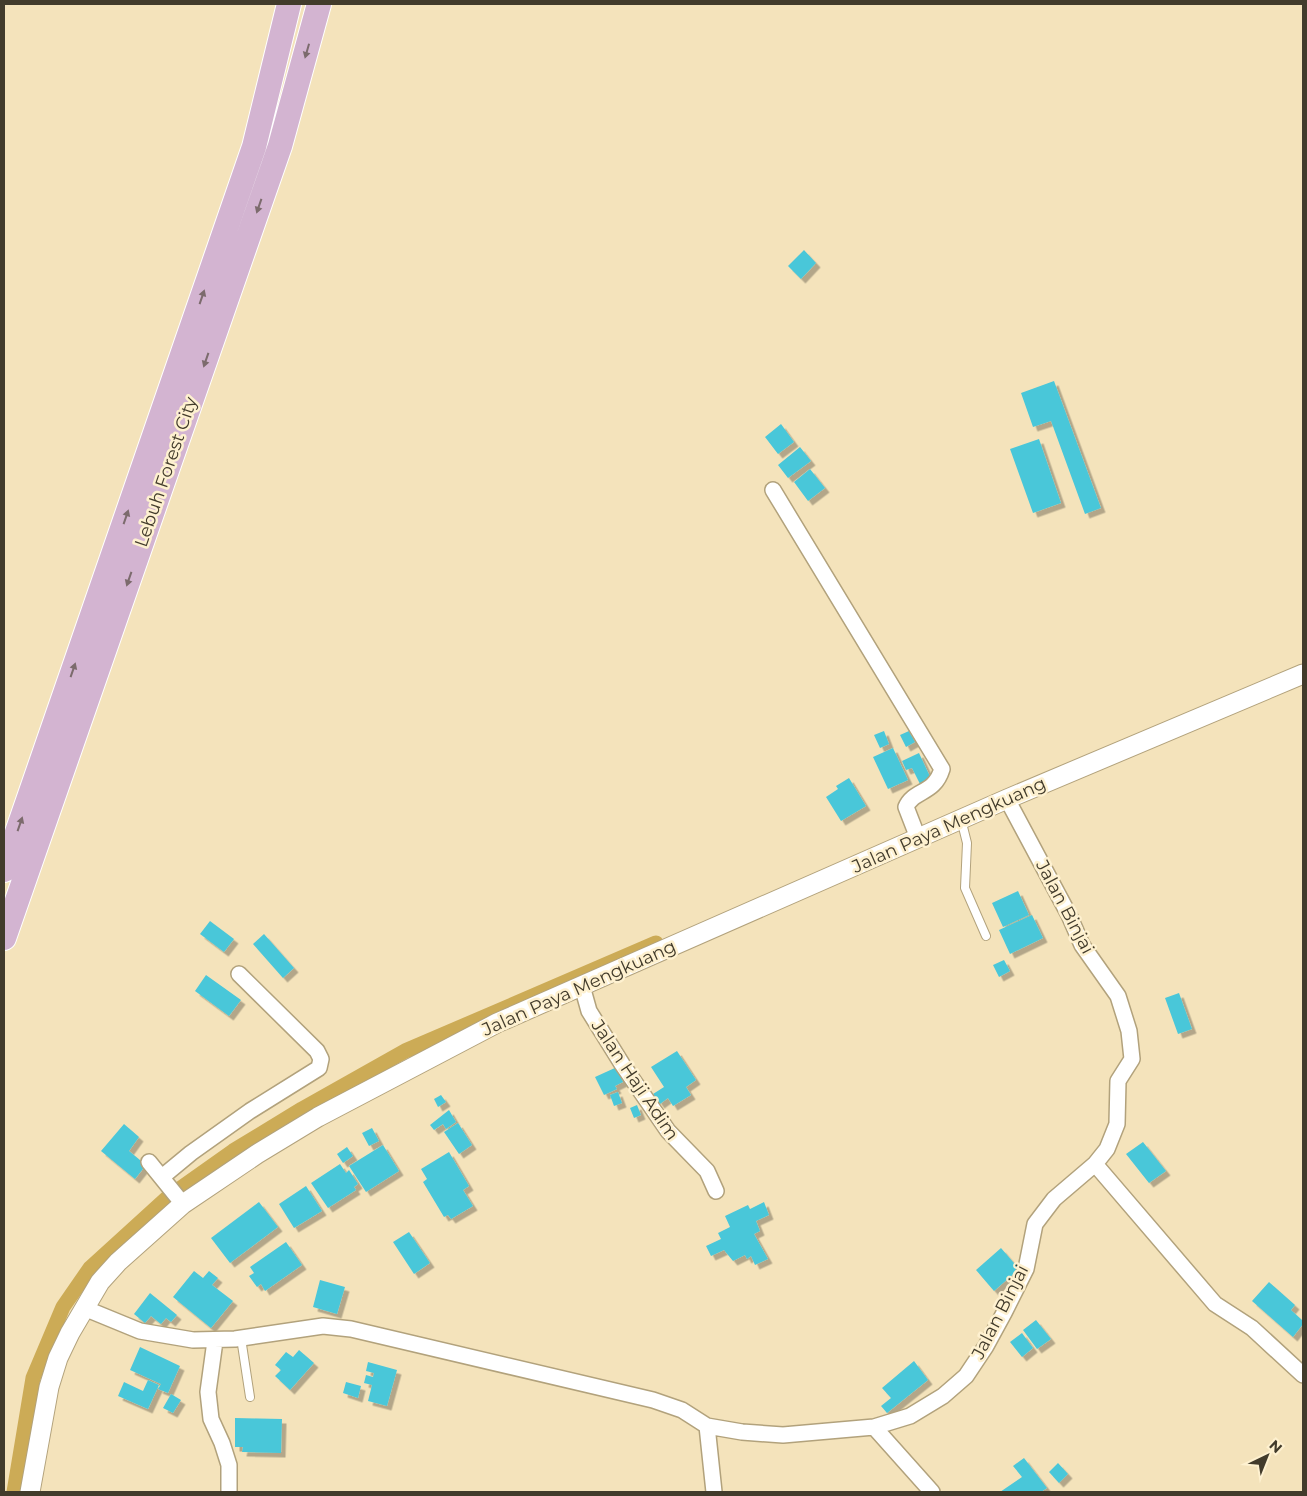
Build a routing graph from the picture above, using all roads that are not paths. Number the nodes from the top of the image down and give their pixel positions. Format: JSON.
{"nodes":[{"id":1,"x":289,"y":4,"type":"edge"},
{"id":2,"x":319,"y":4,"type":"edge"},
{"id":3,"x":773,"y":490,"type":"dead end"},
{"id":4,"x":1303,"y":674,"type":"edge"},
{"id":5,"x":1007,"y":799,"type":"junction"},
{"id":6,"x":961,"y":819,"type":"junction"},
{"id":7,"x":918,"y":838,"type":"junction"},
{"id":8,"x":4,"y":870,"type":"edge"},
{"id":9,"x":986,"y":936,"type":"dead end"},
{"id":10,"x":4,"y":938,"type":"edge"},
{"id":11,"x":239,"y":974,"type":"dead end"},
{"id":12,"x":582,"y":986,"type":"junction"},
{"id":13,"x":149,"y":1162,"type":"dead end"},
{"id":14,"x":1095,"y":1164,"type":"junction"},
{"id":15,"x":162,"y":1177,"type":"junction"},
{"id":16,"x":716,"y":1191,"type":"dead end"},
{"id":17,"x":183,"y":1204,"type":"junction"},
{"id":18,"x":84,"y":1308,"type":"junction"},
{"id":19,"x":241,"y":1338,"type":"junction"},
{"id":20,"x":215,"y":1341,"type":"junction"},
{"id":21,"x":1303,"y":1375,"type":"edge"},
{"id":22,"x":250,"y":1398,"type":"dead end"},
{"id":23,"x":707,"y":1426,"type":"junction"},
{"id":24,"x":874,"y":1427,"type":"junction"},
{"id":25,"x":30,"y":1492,"type":"edge"},
{"id":26,"x":229,"y":1492,"type":"edge"},
{"id":27,"x":714,"y":1492,"type":"edge"},
{"id":28,"x":932,"y":1492,"type":"edge"}],
"edges":[{"from":8,"to":1,"type":"main road","name":"Lebuh Forest City","one_way":true},
{"from":2,"to":10,"type":"main road","name":"Lebuh Forest City","one_way":true},
{"from":3,"to":7,"type":"street"},
{"from":4,"to":5,"type":"street","name":"Jalan Paya Mengkuang"},
{"from":5,"to":6,"type":"street","name":"Jalan Paya Mengkuang"},
{"from":5,"to":14,"type":"street","name":"Jalan Binjai"},
{"from":6,"to":7,"type":"street","name":"Jalan Paya Mengkuang"},
{"from":6,"to":9,"type":"lane"},
{"from":7,"to":12,"type":"street","name":"Jalan Paya Mengkuang"},
{"from":11,"to":15,"type":"street"},
{"from":12,"to":16,"type":"street","name":"Jalan Haji Adim"},
{"from":12,"to":17,"type":"street","name":"Jalan Paya Mengkuang"},
{"from":13,"to":15,"type":"street"},
{"from":14,"to":21,"type":"street"},
{"from":14,"to":24,"type":"street","name":"Jalan Binjai"},
{"from":15,"to":17,"type":"street"},
{"from":17,"to":18,"type":"street","name":"Jalan Paya Mengkuang"},
{"from":18,"to":20,"type":"street"},
{"from":18,"to":25,"type":"street","name":"Jalan Paya Mengkuang"},
{"from":19,"to":20,"type":"street"},
{"from":19,"to":22,"type":"lane"},
{"from":19,"to":23,"type":"street"},
{"from":20,"to":26,"type":"street"},
{"from":23,"to":24,"type":"street","name":"Jalan Binjai"},
{"from":23,"to":27,"type":"street"},
{"from":24,"to":28,"type":"street"}]}
